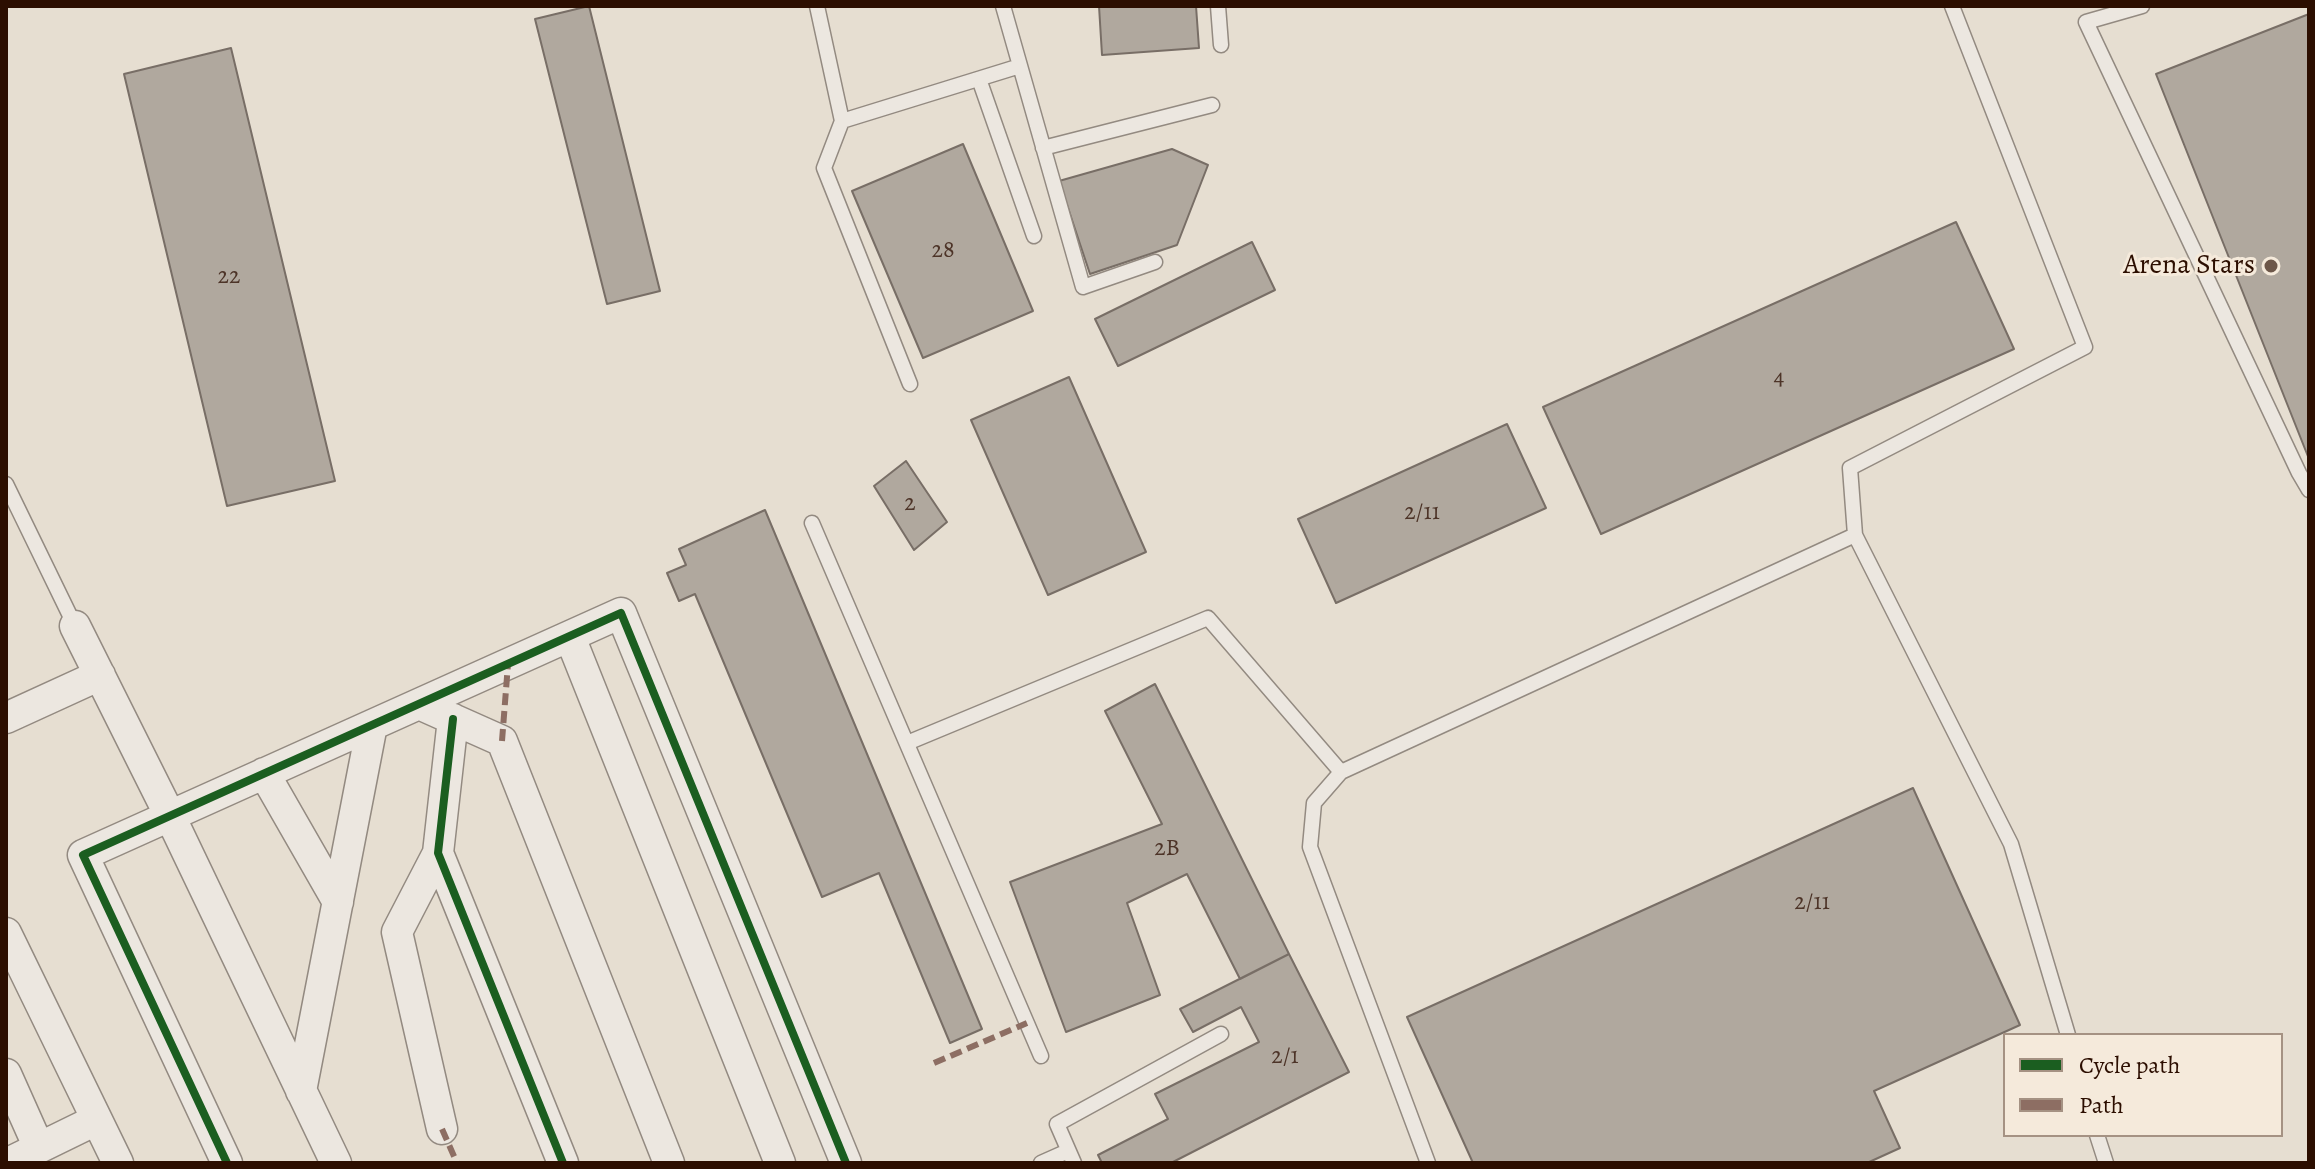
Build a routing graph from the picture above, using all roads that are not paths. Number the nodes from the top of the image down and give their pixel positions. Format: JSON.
{"nodes":[{"id":1,"x":817,"y":6,"type":"edge"},
{"id":2,"x":1003,"y":6,"type":"edge"},
{"id":3,"x":1218,"y":6,"type":"edge"},
{"id":4,"x":1952,"y":6,"type":"edge"},
{"id":5,"x":2142,"y":6,"type":"edge"},
{"id":6,"x":1221,"y":45,"type":"dead end"},
{"id":7,"x":1020,"y":66,"type":"junction"},
{"id":8,"x":979,"y":79,"type":"junction"},
{"id":9,"x":1212,"y":105,"type":"dead end"},
{"id":10,"x":842,"y":121,"type":"junction"},
{"id":11,"x":1043,"y":148,"type":"junction"},
{"id":12,"x":1034,"y":236,"type":"dead end"},
{"id":13,"x":1155,"y":262,"type":"dead end"},
{"id":14,"x":910,"y":384,"type":"dead end"},
{"id":15,"x":6,"y":484,"type":"edge"},
{"id":16,"x":2309,"y":490,"type":"edge"},
{"id":17,"x":812,"y":523,"type":"dead end"},
{"id":18,"x":1855,"y":535,"type":"junction"},
{"id":19,"x":75,"y":626,"type":"joint"},
{"id":20,"x":570,"y":637,"type":"junction"},
{"id":21,"x":100,"y":675,"type":"junction"},
{"id":22,"x":419,"y":704,"type":"junction"},
{"id":23,"x":6,"y":718,"type":"edge"},
{"id":24,"x":453,"y":719,"type":"junction"},
{"id":25,"x":372,"y":725,"type":"junction"},
{"id":26,"x":907,"y":743,"type":"junction"},
{"id":27,"x":1341,"y":772,"type":"junction"},
{"id":28,"x":264,"y":773,"type":"junction"},
{"id":29,"x":170,"y":816,"type":"junction"},
{"id":30,"x":438,"y":853,"type":"junction"},
{"id":31,"x":338,"y":902,"type":"junction"},
{"id":32,"x":6,"y":933,"type":"edge"},
{"id":33,"x":2067,"y":1033,"type":"edge"},
{"id":34,"x":1221,"y":1034,"type":"dead end"},
{"id":35,"x":1041,"y":1056,"type":"dead end"},
{"id":36,"x":6,"y":1074,"type":"edge"},
{"id":37,"x":301,"y":1091,"type":"junction"},
{"id":38,"x":96,"y":1120,"type":"junction"},
{"id":39,"x":442,"y":1129,"type":"dead end"},
{"id":40,"x":2098,"y":1137,"type":"edge"},
{"id":41,"x":39,"y":1148,"type":"junction"},
{"id":42,"x":1071,"y":1157,"type":"edge"},
{"id":43,"x":8,"y":1163,"type":"edge"},
{"id":44,"x":118,"y":1163,"type":"edge"},
{"id":45,"x":227,"y":1163,"type":"edge"},
{"id":46,"x":336,"y":1163,"type":"edge"},
{"id":47,"x":563,"y":1163,"type":"edge"},
{"id":48,"x":669,"y":1163,"type":"edge"},
{"id":49,"x":780,"y":1163,"type":"edge"},
{"id":50,"x":846,"y":1163,"type":"edge"},
{"id":51,"x":1041,"y":1163,"type":"edge"},
{"id":52,"x":1428,"y":1163,"type":"edge"},
{"id":53,"x":2106,"y":1163,"type":"edge"}],
"edges":[{"from":1,"to":10,"type":"lane"},
{"from":2,"to":7,"type":"lane"},
{"from":3,"to":6,"type":"lane"},
{"from":4,"to":18,"type":"lane"},
{"from":5,"to":16,"type":"lane"},
{"from":7,"to":8,"type":"lane"},
{"from":7,"to":11,"type":"lane"},
{"from":8,"to":10,"type":"lane"},
{"from":8,"to":12,"type":"lane"},
{"from":9,"to":11,"type":"lane"},
{"from":10,"to":14,"type":"lane"},
{"from":11,"to":13,"type":"lane"},
{"from":15,"to":19,"type":"lane"},
{"from":17,"to":26,"type":"lane"},
{"from":18,"to":27,"type":"lane"},
{"from":18,"to":33,"type":"lane"},
{"from":19,"to":21,"type":"street"},
{"from":20,"to":22,"type":"street"},
{"from":20,"to":49,"type":"street"},
{"from":20,"to":50,"type":"street"},
{"from":21,"to":23,"type":"street"},
{"from":21,"to":29,"type":"street"},
{"from":22,"to":24,"type":"street"},
{"from":22,"to":25,"type":"street"},
{"from":24,"to":30,"type":"street"},
{"from":24,"to":48,"type":"street"},
{"from":25,"to":28,"type":"street"},
{"from":25,"to":31,"type":"street"},
{"from":26,"to":27,"type":"lane"},
{"from":26,"to":35,"type":"lane"},
{"from":27,"to":52,"type":"lane"},
{"from":28,"to":29,"type":"street"},
{"from":28,"to":31,"type":"street"},
{"from":29,"to":37,"type":"street"},
{"from":29,"to":45,"type":"street"},
{"from":30,"to":39,"type":"street"},
{"from":30,"to":47,"type":"street"},
{"from":31,"to":37,"type":"street"},
{"from":32,"to":38,"type":"street"},
{"from":34,"to":42,"type":"lane"},
{"from":36,"to":41,"type":"street"},
{"from":37,"to":46,"type":"street"},
{"from":38,"to":41,"type":"street"},
{"from":38,"to":44,"type":"street"},
{"from":40,"to":53,"type":"lane"},
{"from":41,"to":43,"type":"street"},
{"from":42,"to":51,"type":"lane"}]}
